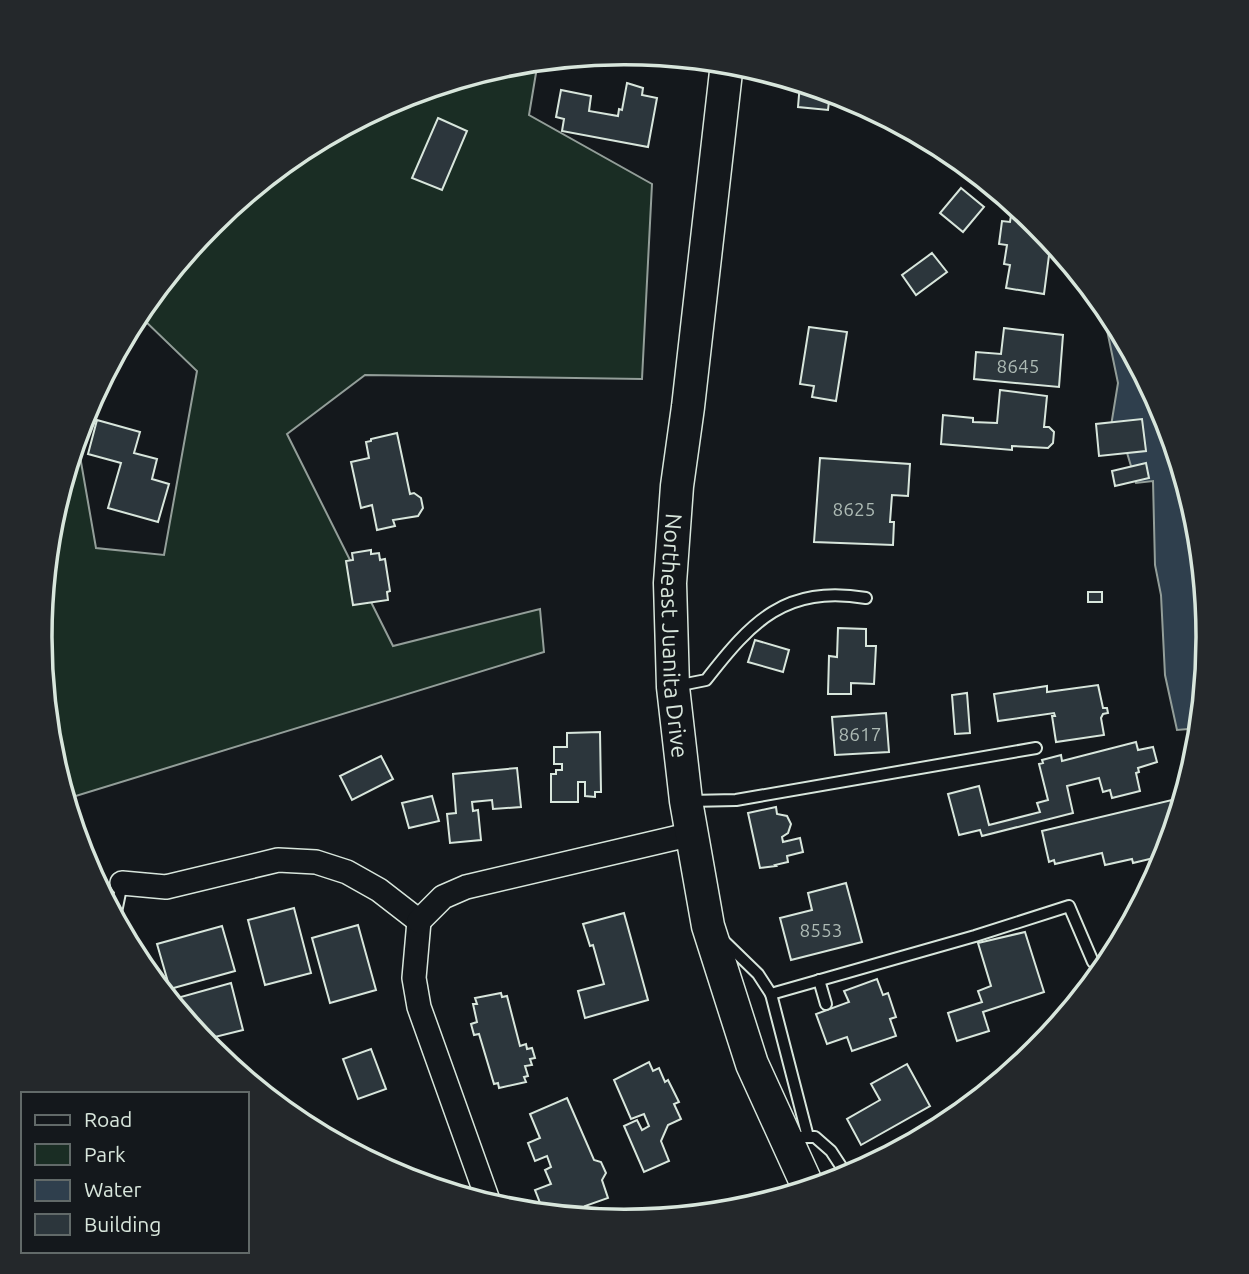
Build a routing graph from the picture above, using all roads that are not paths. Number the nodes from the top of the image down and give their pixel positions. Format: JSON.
{"nodes":[{"id":1,"x":726,"y":74,"type":"edge"},
{"id":2,"x":866,"y":598,"type":"dead end"},
{"id":3,"x":673,"y":687,"type":"junction"},
{"id":4,"x":1036,"y":748,"type":"dead end"},
{"id":5,"x":686,"y":801,"type":"junction"},
{"id":6,"x":692,"y":834,"type":"junction"},
{"id":7,"x":122,"y":883,"type":"joint"},
{"id":8,"x":118,"y":903,"type":"edge"},
{"id":9,"x":419,"y":921,"type":"junction"},
{"id":10,"x":708,"y":926,"type":"junction"},
{"id":11,"x":1093,"y":962,"type":"dead end"},
{"id":12,"x":819,"y":980,"type":"junction"},
{"id":13,"x":771,"y":994,"type":"junction"},
{"id":14,"x":826,"y":1004,"type":"dead end"},
{"id":15,"x":796,"y":1137,"type":"junction"},
{"id":16,"x":841,"y":1166,"type":"edge"},
{"id":17,"x":807,"y":1179,"type":"edge"},
{"id":18,"x":485,"y":1192,"type":"edge"}],
"edges":[{"from":1,"to":3,"type":"main road","name":"Northeast Juanita Drive"},
{"from":2,"to":3,"type":"lane"},
{"from":3,"to":5,"type":"main road","name":"Northeast Juanita Drive"},
{"from":4,"to":5,"type":"lane"},
{"from":5,"to":6,"type":"main road","name":"Northeast Juanita Drive"},
{"from":6,"to":9,"type":"street"},
{"from":6,"to":10,"type":"main road","name":"Northeast Juanita Drive"},
{"from":7,"to":8,"type":"lane"},
{"from":7,"to":9,"type":"street"},
{"from":9,"to":18,"type":"street"},
{"from":10,"to":13,"type":"lane"},
{"from":10,"to":15,"type":"main road","name":"Northeast Juanita Drive"},
{"from":11,"to":12,"type":"lane"},
{"from":12,"to":13,"type":"lane"},
{"from":12,"to":14,"type":"lane"},
{"from":13,"to":15,"type":"lane"},
{"from":15,"to":16,"type":"lane"},
{"from":15,"to":17,"type":"main road","name":"Northeast Juanita Drive"}]}
